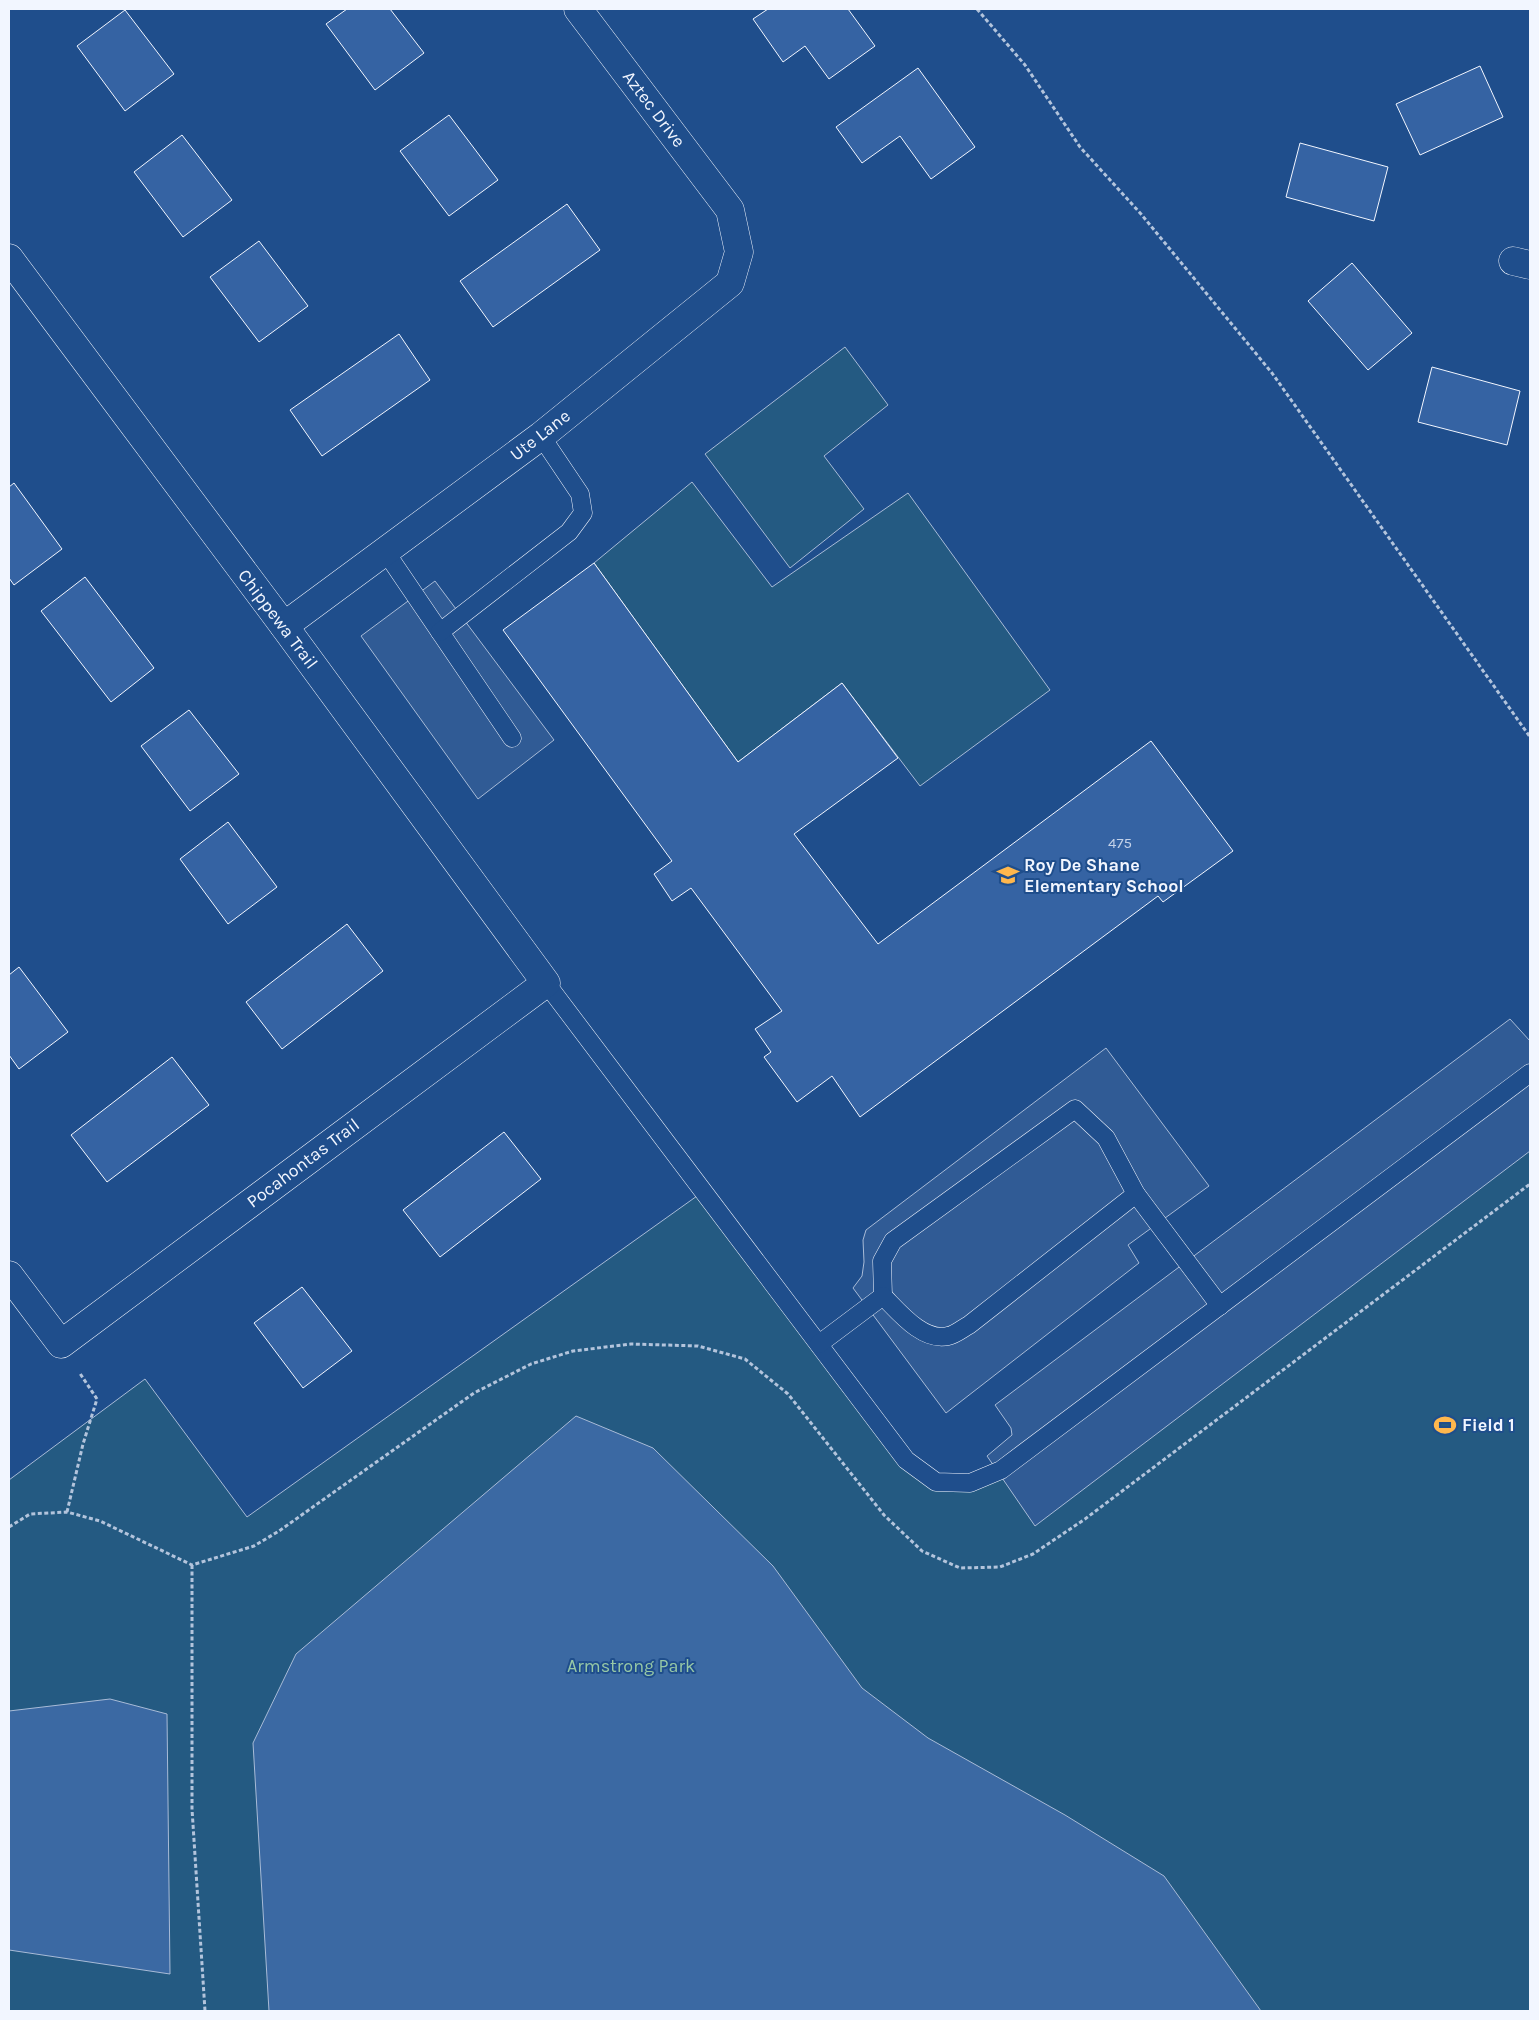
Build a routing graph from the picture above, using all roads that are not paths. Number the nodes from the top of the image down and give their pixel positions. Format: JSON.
{"nodes":[{"id":1,"x":578,"y":9,"type":"edge"},
{"id":2,"x":730,"y":210,"type":"joint"},
{"id":3,"x":9,"y":258,"type":"edge"},
{"id":4,"x":541,"y":436,"type":"junction"},
{"id":5,"x":385,"y":551,"type":"junction"},
{"id":6,"x":284,"y":626,"type":"junction"},
{"id":7,"x":440,"y":632,"type":"junction"},
{"id":8,"x":512,"y":738,"type":"dead end"},
{"id":9,"x":546,"y":983,"type":"junction"},
{"id":10,"x":1530,"y":1073,"type":"edge"},
{"id":11,"x":1136,"y":1194,"type":"junction"},
{"id":12,"x":9,"y":1275,"type":"edge"},
{"id":13,"x":883,"y":1296,"type":"junction"},
{"id":14,"x":1220,"y":1306,"type":"junction"},
{"id":15,"x":818,"y":1344,"type":"junction"}],
"edges":[{"from":1,"to":2,"type":"street","name":"Aztec Drive"},
{"from":2,"to":4,"type":"street","name":"Ute Lane"},
{"from":3,"to":6,"type":"street","name":"Chippewa Trail"},
{"from":4,"to":5,"type":"street","name":"Ute Lane"},
{"from":4,"to":7,"type":"lane"},
{"from":5,"to":6,"type":"street","name":"Ute Lane"},
{"from":5,"to":7,"type":"lane"},
{"from":6,"to":9,"type":"street","name":"Chippewa Trail"},
{"from":7,"to":8,"type":"lane"},
{"from":9,"to":12,"type":"street","name":"Pocahontas Trail"},
{"from":9,"to":15,"type":"lane"},
{"from":10,"to":14,"type":"lane"},
{"from":11,"to":13,"type":"lane"},
{"from":11,"to":13,"type":"lane"},
{"from":11,"to":14,"type":"lane"},
{"from":13,"to":15,"type":"lane"},
{"from":14,"to":15,"type":"lane"}]}
